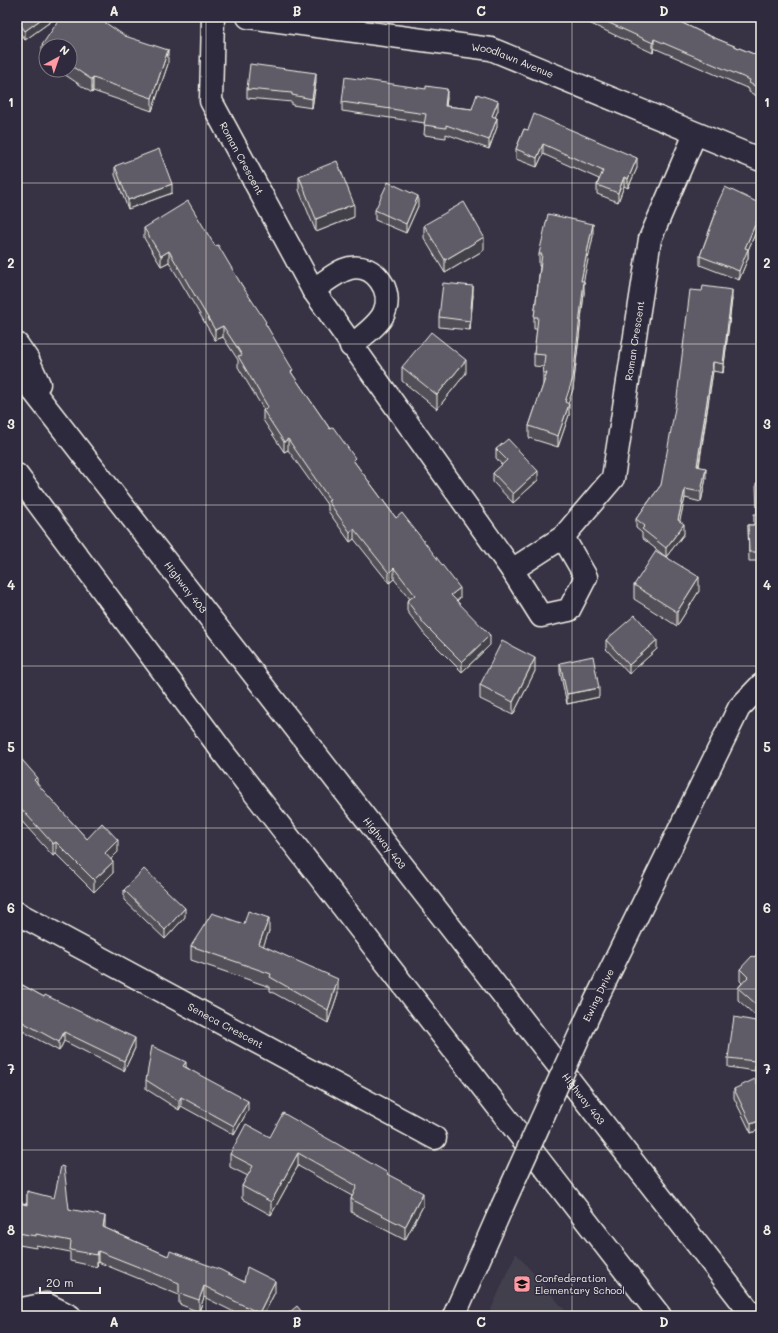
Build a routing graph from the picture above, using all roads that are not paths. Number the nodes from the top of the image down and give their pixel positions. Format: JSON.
{"nodes":[{"id":1,"x":213,"y":17,"type":"edge"},
{"id":2,"x":248,"y":17,"type":"edge"},
{"id":3,"x":695,"y":134,"type":"junction"},
{"id":4,"x":761,"y":160,"type":"edge"},
{"id":5,"x":313,"y":290,"type":"junction"},
{"id":6,"x":17,"y":344,"type":"edge"},
{"id":7,"x":351,"y":346,"type":"junction"},
{"id":8,"x":17,"y":370,"type":"edge"},
{"id":9,"x":57,"y":422,"type":"junction"},
{"id":10,"x":17,"y":475,"type":"edge"},
{"id":11,"x":563,"y":538,"type":"junction"},
{"id":12,"x":512,"y":570,"type":"junction"},
{"id":13,"x":761,"y":684,"type":"edge"},
{"id":14,"x":17,"y":913,"type":"edge"},
{"id":15,"x":435,"y":1138,"type":"dead end"},
{"id":16,"x":17,"y":1310,"type":"edge"},
{"id":17,"x":70,"y":1316,"type":"edge"},
{"id":18,"x":454,"y":1316,"type":"edge"},
{"id":19,"x":660,"y":1316,"type":"edge"},
{"id":20,"x":753,"y":1316,"type":"edge"}],
"edges":[{"from":1,"to":5,"type":"main road","name":"Roman Crescent"},
{"from":2,"to":3,"type":"main road","name":"Woodlawn Avenue"},
{"from":3,"to":4,"type":"main road","name":"Woodlawn Avenue"},
{"from":3,"to":11,"type":"main road","name":"Roman Crescent"},
{"from":5,"to":7,"type":"main road","name":"Roman Crescent"},
{"from":5,"to":7,"type":"main road"},
{"from":6,"to":9,"type":"main road"},
{"from":7,"to":12,"type":"main road","name":"Roman Crescent"},
{"from":8,"to":9,"type":"main road","name":"Highway 403"},
{"from":9,"to":20,"type":"main road","name":"Highway 403"},
{"from":10,"to":19,"type":"main road"},
{"from":11,"to":12,"type":"main road","name":"Roman Crescent"},
{"from":11,"to":12,"type":"main road","name":"Roman Crescent"},
{"from":13,"to":18,"type":"main road","name":"Ewing Drive","bridge":true},
{"from":14,"to":15,"type":"main road","name":"Seneca Crescent"},
{"from":16,"to":17,"type":"main road"}]}
